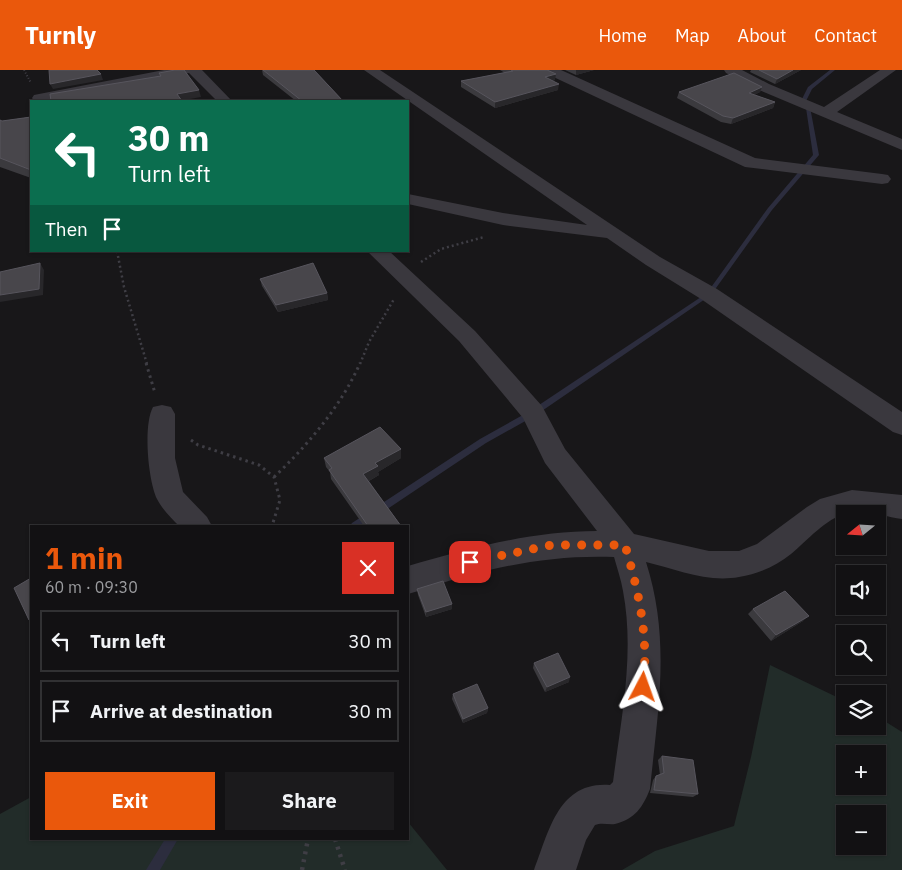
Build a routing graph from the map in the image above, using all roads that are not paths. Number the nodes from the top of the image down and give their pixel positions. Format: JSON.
{"nodes":[{"id":1,"x":186,"y":70,"type":"edge"},
{"id":2,"x":194,"y":70,"type":"edge"},
{"id":3,"x":371,"y":70,"type":"edge"},
{"id":4,"x":550,"y":70,"type":"edge"},
{"id":5,"x":731,"y":70,"type":"edge"},
{"id":6,"x":889,"y":70,"type":"edge"},
{"id":7,"x":39,"y":98,"type":"dead end"},
{"id":8,"x":224,"y":100,"type":"edge"},
{"id":9,"x":826,"y":113,"type":"junction"},
{"id":10,"x":902,"y":145,"type":"edge"},
{"id":11,"x":902,"y":175,"type":"edge"},
{"id":12,"x":882,"y":178,"type":"junction"},
{"id":13,"x":844,"y":191,"type":"dead end"},
{"id":14,"x":409,"y":199,"type":"edge"},
{"id":15,"x":615,"y":235,"type":"junction"},
{"id":16,"x":378,"y":252,"type":"edge"},
{"id":17,"x":876,"y":406,"type":"junction"},
{"id":18,"x":902,"y":413,"type":"edge"},
{"id":19,"x":162,"y":414,"type":"dead end"},
{"id":20,"x":902,"y":424,"type":"edge"},
{"id":21,"x":902,"y":507,"type":"edge"},
{"id":22,"x":196,"y":525,"type":"edge"},
{"id":23,"x":625,"y":545,"type":"junction"},
{"id":24,"x":409,"y":580,"type":"edge"},
{"id":25,"x":555,"y":870,"type":"edge"}],
"edges":[{"from":1,"to":7,"type":"street"},
{"from":2,"to":8,"type":"street"},
{"from":3,"to":15,"type":"street"},
{"from":4,"to":12,"type":"street"},
{"from":5,"to":9,"type":"street"},
{"from":6,"to":9,"type":"street"},
{"from":9,"to":10,"type":"street"},
{"from":11,"to":12,"type":"street"},
{"from":12,"to":13,"type":"street"},
{"from":14,"to":15,"type":"street"},
{"from":15,"to":17,"type":"street"},
{"from":16,"to":23,"type":"street"},
{"from":17,"to":18,"type":"street"},
{"from":17,"to":20,"type":"street"},
{"from":19,"to":22,"type":"street"},
{"from":21,"to":23,"type":"street"},
{"from":23,"to":24,"type":"street"},
{"from":23,"to":25,"type":"street"}]}
